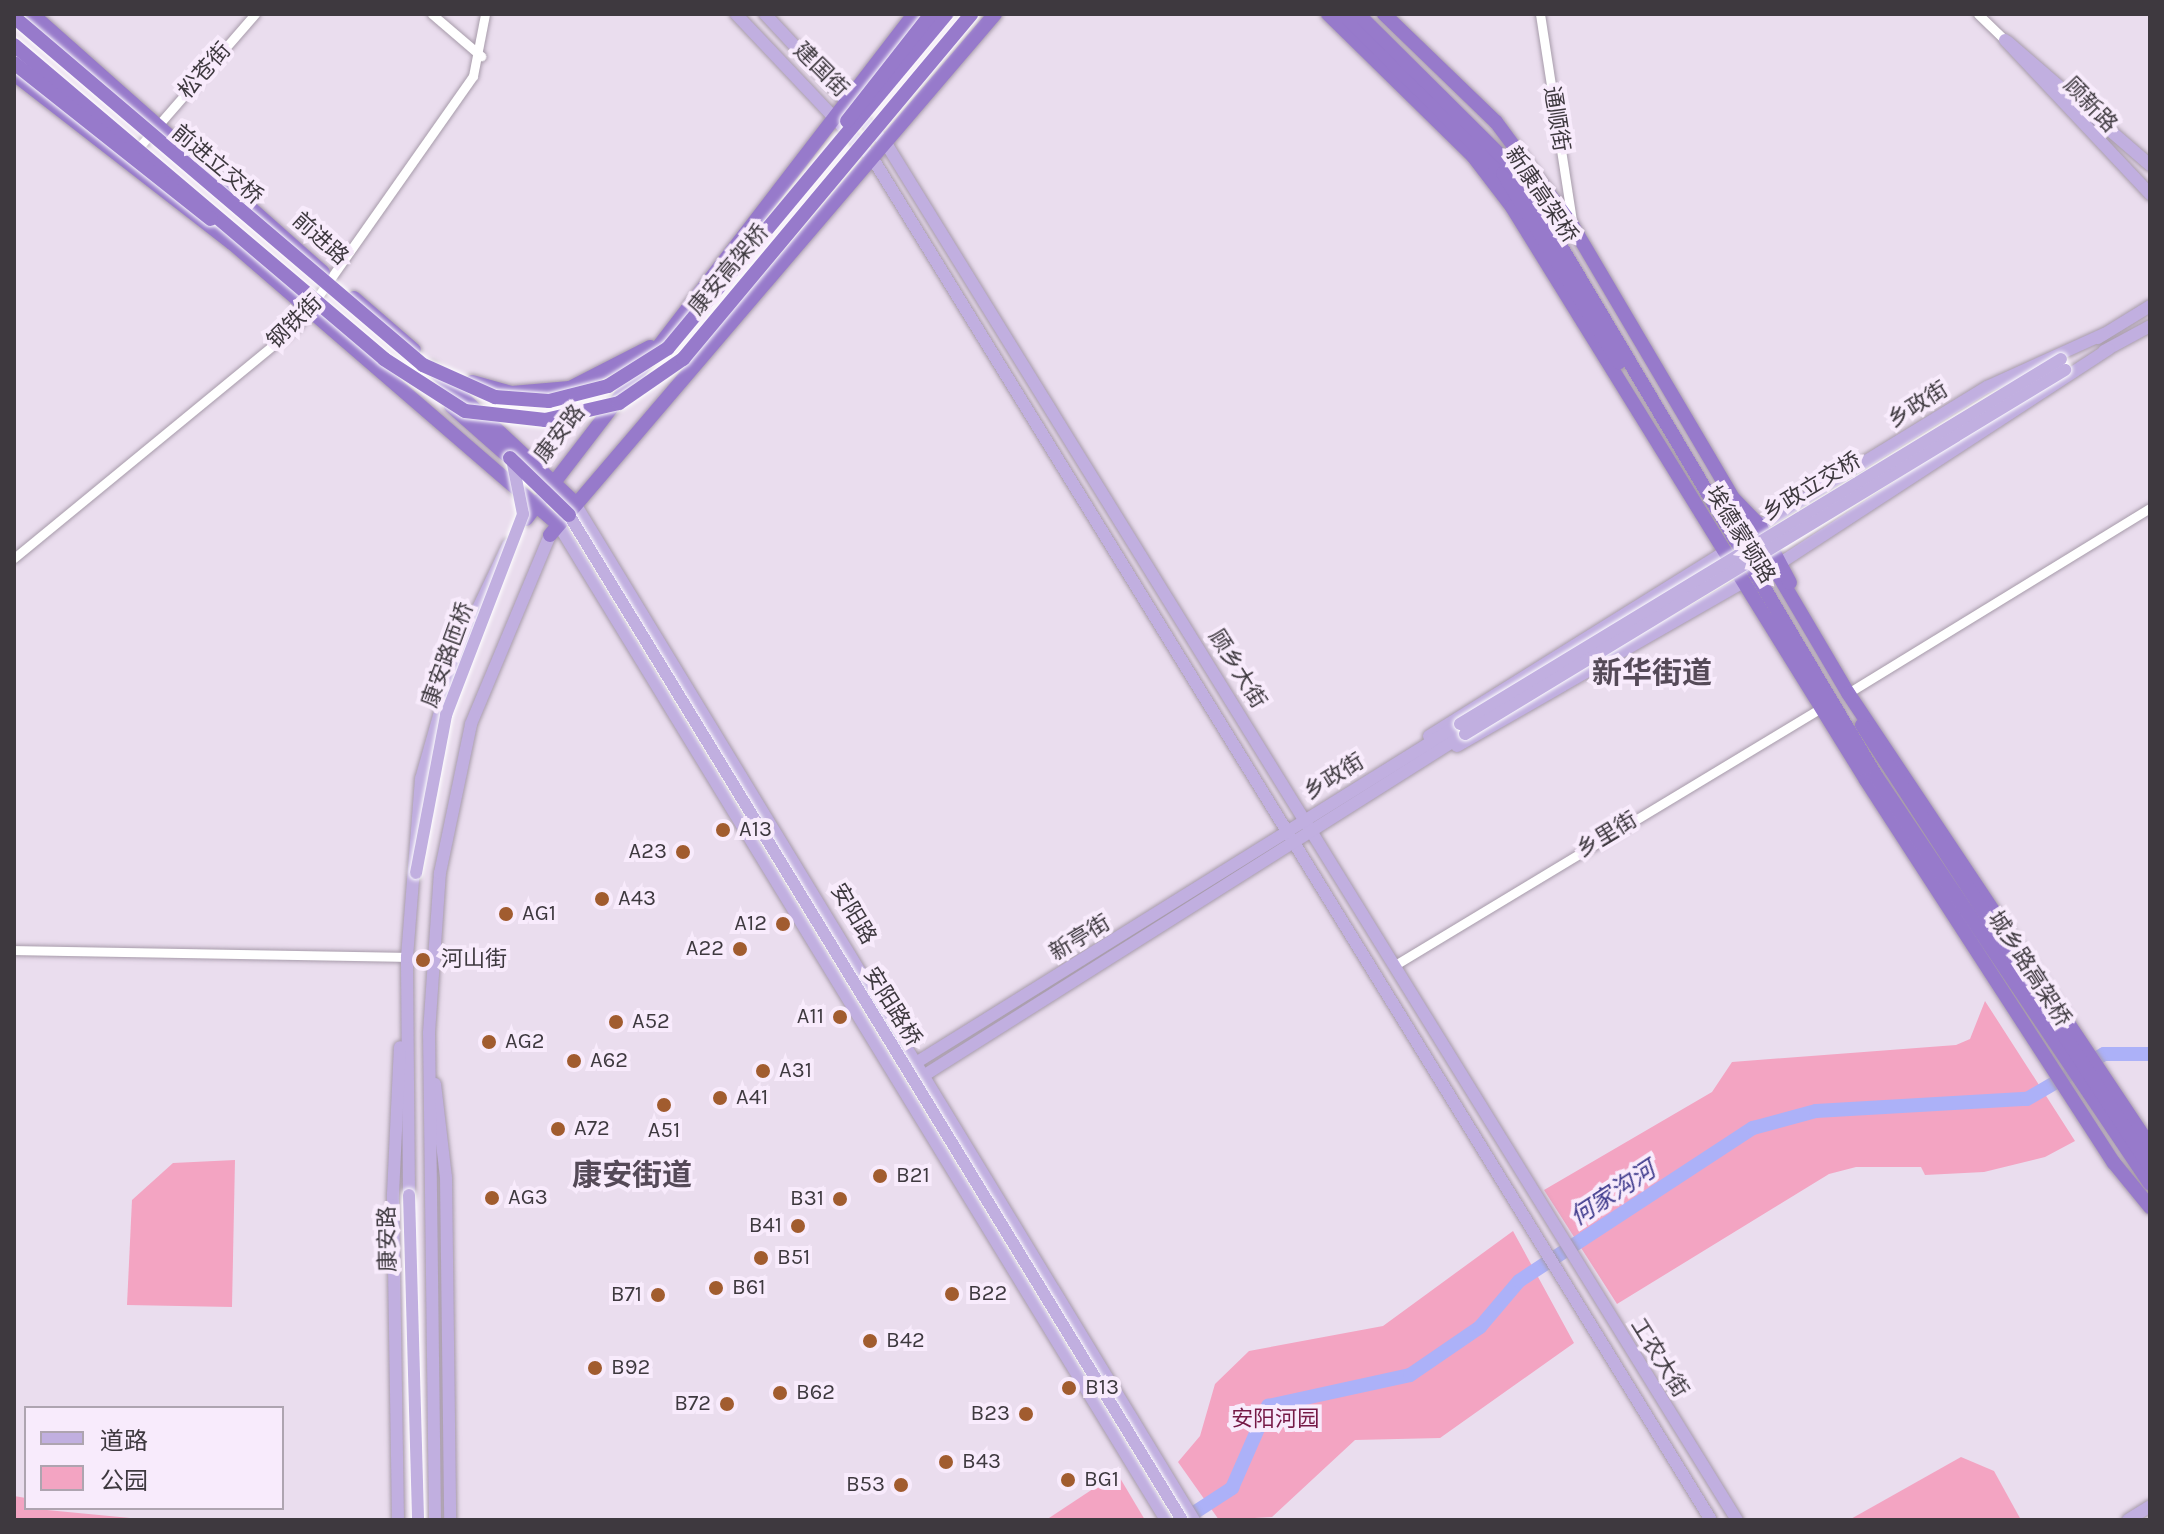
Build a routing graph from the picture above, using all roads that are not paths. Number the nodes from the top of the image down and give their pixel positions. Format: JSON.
{"nodes":[{"id":1,"x":255,"y":14,"type":"edge"},
{"id":2,"x":432,"y":14,"type":"edge"},
{"id":3,"x":485,"y":14,"type":"edge"},
{"id":4,"x":736,"y":14,"type":"edge"},
{"id":5,"x":765,"y":14,"type":"edge"},
{"id":6,"x":914,"y":14,"type":"edge"},
{"id":7,"x":931,"y":14,"type":"edge"},
{"id":8,"x":946,"y":14,"type":"edge"},
{"id":9,"x":971,"y":14,"type":"edge"},
{"id":10,"x":983,"y":14,"type":"edge"},
{"id":11,"x":995,"y":14,"type":"edge"},
{"id":12,"x":1328,"y":14,"type":"edge"},
{"id":13,"x":1343,"y":14,"type":"edge"},
{"id":14,"x":1358,"y":14,"type":"edge"},
{"id":15,"x":1370,"y":14,"type":"edge"},
{"id":16,"x":1384,"y":14,"type":"edge"},
{"id":17,"x":1540,"y":14,"type":"edge"},
{"id":18,"x":1978,"y":14,"type":"edge"},
{"id":19,"x":20,"y":17,"type":"edge"},
{"id":20,"x":2005,"y":40,"type":"junction"},
{"id":21,"x":14,"y":45,"type":"edge"},
{"id":22,"x":481,"y":56,"type":"junction"},
{"id":23,"x":14,"y":63,"type":"edge"},
{"id":24,"x":14,"y":74,"type":"edge"},
{"id":25,"x":846,"y":94,"type":"junction"},
{"id":26,"x":834,"y":110,"type":"junction"},
{"id":27,"x":157,"y":125,"type":"junction"},
{"id":28,"x":887,"y":145,"type":"junction"},
{"id":29,"x":1520,"y":155,"type":"junction"},
{"id":30,"x":873,"y":159,"type":"junction"},
{"id":31,"x":125,"y":165,"type":"junction"},
{"id":32,"x":2150,"y":165,"type":"edge"},
{"id":33,"x":815,"y":171,"type":"junction"},
{"id":34,"x":828,"y":186,"type":"junction"},
{"id":35,"x":2150,"y":194,"type":"edge"},
{"id":36,"x":1572,"y":225,"type":"junction"},
{"id":37,"x":237,"y":236,"type":"junction"},
{"id":38,"x":334,"y":282,"type":"junction"},
{"id":39,"x":2150,"y":306,"type":"edge"},
{"id":40,"x":309,"y":311,"type":"junction"},
{"id":41,"x":2150,"y":326,"type":"edge"},
{"id":42,"x":396,"y":332,"type":"junction"},
{"id":43,"x":666,"y":334,"type":"junction"},
{"id":44,"x":2104,"y":334,"type":"junction"},
{"id":45,"x":2109,"y":349,"type":"junction"},
{"id":46,"x":2063,"y":365,"type":"junction"},
{"id":47,"x":476,"y":392,"type":"joint"},
{"id":48,"x":447,"y":403,"type":"junction"},
{"id":49,"x":510,"y":458,"type":"junction"},
{"id":50,"x":552,"y":479,"type":"junction"},
{"id":51,"x":1723,"y":491,"type":"junction"},
{"id":52,"x":537,"y":500,"type":"junction"},
{"id":53,"x":2150,"y":508,"type":"edge"},
{"id":54,"x":526,"y":519,"type":"joint"},
{"id":55,"x":562,"y":519,"type":"junction"},
{"id":56,"x":1760,"y":526,"type":"junction"},
{"id":57,"x":1731,"y":549,"type":"junction"},
{"id":58,"x":14,"y":558,"type":"edge"},
{"id":59,"x":1782,"y":562,"type":"junction"},
{"id":60,"x":1743,"y":582,"type":"junction"},
{"id":61,"x":1800,"y":610,"type":"junction"},
{"id":62,"x":1848,"y":693,"type":"junction"},
{"id":63,"x":1828,"y":707,"type":"junction"},
{"id":64,"x":1463,"y":729,"type":"junction"},
{"id":65,"x":1406,"y":756,"type":"junction"},
{"id":66,"x":1421,"y":762,"type":"junction"},
{"id":67,"x":1881,"y":774,"type":"junction"},
{"id":68,"x":1306,"y":817,"type":"junction"},
{"id":69,"x":1314,"y":829,"type":"junction"},
{"id":70,"x":1290,"y":841,"type":"junction"},
{"id":71,"x":409,"y":923,"type":"junction"},
{"id":72,"x":14,"y":950,"type":"edge"},
{"id":73,"x":407,"y":957,"type":"junction"},
{"id":74,"x":1395,"y":965,"type":"junction"},
{"id":75,"x":429,"y":1033,"type":"junction"},
{"id":76,"x":919,"y":1062,"type":"junction"},
{"id":77,"x":926,"y":1074,"type":"junction"},
{"id":78,"x":894,"y":1075,"type":"junction"},
{"id":79,"x":902,"y":1088,"type":"junction"},
{"id":80,"x":2150,"y":1146,"type":"edge"},
{"id":81,"x":2150,"y":1167,"type":"edge"},
{"id":82,"x":2150,"y":1183,"type":"edge"},
{"id":83,"x":2150,"y":1207,"type":"edge"},
{"id":84,"x":1548,"y":1218,"type":"joint"},
{"id":85,"x":1531,"y":1228,"type":"joint"},
{"id":86,"x":2150,"y":1506,"type":"edge"},
{"id":87,"x":398,"y":1520,"type":"edge"},
{"id":88,"x":418,"y":1520,"type":"edge"},
{"id":89,"x":435,"y":1520,"type":"edge"},
{"id":90,"x":450,"y":1520,"type":"edge"},
{"id":91,"x":1166,"y":1520,"type":"edge"},
{"id":92,"x":1182,"y":1520,"type":"edge"},
{"id":93,"x":1194,"y":1520,"type":"edge"},
{"id":94,"x":1711,"y":1520,"type":"edge"},
{"id":95,"x":1737,"y":1520,"type":"edge"},
{"id":96,"x":2128,"y":1520,"type":"edge"}],
"edges":[{"from":1,"to":27,"type":"street","name":"松苍街"},
{"from":2,"to":22,"type":"street"},
{"from":3,"to":22,"type":"street","name":"钢铁街"},
{"from":4,"to":26,"type":"main road","name":"建国街"},
{"from":5,"to":25,"type":"main road","name":"建国街"},
{"from":6,"to":25,"type":"highway","name":"康安路"},
{"from":7,"to":33,"type":"highway","bridge":true},
{"from":8,"to":33,"type":"highway","name":"康安高架桥","bridge":true},
{"from":9,"to":34,"type":"highway","name":"康安高架桥","bridge":true},
{"from":10,"to":34,"type":"highway","bridge":true},
{"from":11,"to":28,"type":"highway","name":"康安路"},
{"from":12,"to":57,"type":"highway","name":"埃德蒙顿路"},
{"from":13,"to":57,"type":"highway","name":"新康高架桥"},
{"from":14,"to":57,"type":"highway","name":"埃德蒙顿路"},
{"from":15,"to":29,"type":"highway","name":"埃德蒙顿路"},
{"from":16,"to":29,"type":"highway","name":"埃德蒙顿路"},
{"from":17,"to":36,"type":"street","name":"通顺街"},
{"from":18,"to":20,"type":"street","name":"顾新路"},
{"from":19,"to":27,"type":"highway","name":"前进路"},
{"from":19,"to":47,"type":"highway","name":"前进立交桥","bridge":true},
{"from":20,"to":32,"type":"main road","name":"顾新路"},
{"from":20,"to":35,"type":"main road","name":"顾新路"},
{"from":21,"to":37,"type":"highway","name":"前进立交桥","bridge":true},
{"from":22,"to":38,"type":"street","name":"钢铁街"},
{"from":23,"to":37,"type":"highway","bridge":true},
{"from":24,"to":31,"type":"highway"},
{"from":25,"to":26,"type":"highway","name":"康安路"},
{"from":25,"to":28,"type":"main road","name":"建国街"},
{"from":26,"to":30,"type":"main road","name":"建国街"},
{"from":26,"to":43,"type":"highway","name":"康安路"},
{"from":27,"to":31,"type":"street","name":"松苍街"},
{"from":27,"to":38,"type":"highway","name":"前进路"},
{"from":28,"to":30,"type":"highway","name":"康安路"},
{"from":28,"to":68,"type":"main road","name":"顾乡大街"},
{"from":29,"to":36,"type":"highway","name":"埃德蒙顿路"},
{"from":30,"to":55,"type":"highway","name":"康安路"},
{"from":30,"to":70,"type":"main road","name":"顾乡大街"},
{"from":31,"to":40,"type":"highway"},
{"from":33,"to":47,"type":"highway","name":"康安高架桥","bridge":true},
{"from":34,"to":48,"type":"highway","name":"康安高架桥","bridge":true},
{"from":36,"to":51,"type":"highway","name":"埃德蒙顿路"},
{"from":37,"to":48,"type":"highway","name":"前进立交桥","bridge":true},
{"from":38,"to":40,"type":"street","name":"钢铁街"},
{"from":38,"to":42,"type":"highway","name":"前进路"},
{"from":39,"to":44,"type":"main road","name":"乡政街"},
{"from":40,"to":52,"type":"highway"},
{"from":40,"to":58,"type":"street","name":"钢铁街"},
{"from":41,"to":45,"type":"main road"},
{"from":42,"to":43,"type":"highway"},
{"from":42,"to":50,"type":"highway","name":"前进路"},
{"from":43,"to":50,"type":"highway","name":"康安路"},
{"from":44,"to":46,"type":"main road","name":"乡政街"},
{"from":44,"to":56,"type":"main road","name":"乡政街"},
{"from":45,"to":46,"type":"main road"},
{"from":45,"to":59,"type":"main road"},
{"from":46,"to":64,"type":"main road","name":"乡政立交桥","bridge":true},
{"from":48,"to":49,"type":"highway","name":"前进立交桥","bridge":true},
{"from":49,"to":55,"type":"highway","name":"前进立交桥","bridge":true},
{"from":49,"to":71,"type":"main road","name":"康安路匝桥","bridge":true},
{"from":50,"to":52,"type":"highway","name":"康安路"},
{"from":50,"to":55,"type":"highway","name":"前进路"},
{"from":51,"to":56,"type":"highway"},
{"from":51,"to":61,"type":"highway","name":"埃德蒙顿路"},
{"from":52,"to":54,"type":"highway","name":"康安路"},
{"from":52,"to":55,"type":"highway"},
{"from":53,"to":62,"type":"street"},
{"from":54,"to":71,"type":"main road","name":"康安路"},
{"from":55,"to":75,"type":"main road","name":"康安路"},
{"from":55,"to":76,"type":"main road","name":"安阳路"},
{"from":55,"to":78,"type":"main road"},
{"from":55,"to":92,"type":"main road","name":"安阳路桥","bridge":true},
{"from":56,"to":59,"type":"highway"},
{"from":57,"to":60,"type":"highway","name":"埃德蒙顿路"},
{"from":57,"to":63,"type":"highway","name":"埃德蒙顿路"},
{"from":57,"to":65,"type":"main road","name":"乡政街"},
{"from":59,"to":61,"type":"highway"},
{"from":60,"to":63,"type":"highway","name":"埃德蒙顿路"},
{"from":60,"to":66,"type":"main road","name":"乡政街"},
{"from":61,"to":62,"type":"highway","name":"埃德蒙顿路"},
{"from":62,"to":67,"type":"highway","name":"埃德蒙顿路"},
{"from":62,"to":80,"type":"highway","name":"埃德蒙顿路"},
{"from":63,"to":67,"type":"highway","name":"埃德蒙顿路"},
{"from":63,"to":74,"type":"street","name":"乡里街"},
{"from":63,"to":83,"type":"highway"},
{"from":64,"to":65,"type":"main road","name":"乡政街"},
{"from":64,"to":66,"type":"main road","name":"乡政街"},
{"from":65,"to":68,"type":"main road","name":"乡政街"},
{"from":66,"to":69,"type":"main road","name":"乡政街"},
{"from":67,"to":81,"type":"highway","name":"城乡路高架桥"},
{"from":67,"to":82,"type":"highway","name":"城乡路高架桥"},
{"from":68,"to":69,"type":"main road","name":"顾乡大街"},
{"from":68,"to":70,"type":"main road","name":"乡政街"},
{"from":69,"to":70,"type":"main road","name":"乡政街"},
{"from":69,"to":74,"type":"main road","name":"顾乡大街"},
{"from":70,"to":76,"type":"main road","name":"新亭街"},
{"from":70,"to":77,"type":"main road"},
{"from":70,"to":85,"type":"main road","name":"顾乡大街"},
{"from":71,"to":73,"type":"main road","name":"康安路"},
{"from":72,"to":73,"type":"street"},
{"from":73,"to":87,"type":"main road","name":"康安路"},
{"from":73,"to":88,"type":"main road","name":"康安路","bridge":true},
{"from":74,"to":84,"type":"main road","name":"顾乡大街"},
{"from":75,"to":89,"type":"main road","name":"康安路"},
{"from":75,"to":90,"type":"main road","name":"康安路"},
{"from":76,"to":77,"type":"main road","name":"安阳路"},
{"from":76,"to":78,"type":"main road","name":"新亭街"},
{"from":77,"to":79,"type":"main road"},
{"from":77,"to":93,"type":"main road","name":"安阳路"},
{"from":78,"to":79,"type":"main road"},
{"from":79,"to":91,"type":"main road"},
{"from":84,"to":95,"type":"main road","name":"工农大街"},
{"from":85,"to":94,"type":"main road","name":"工农大街"},
{"from":86,"to":96,"type":"main road"}]}
